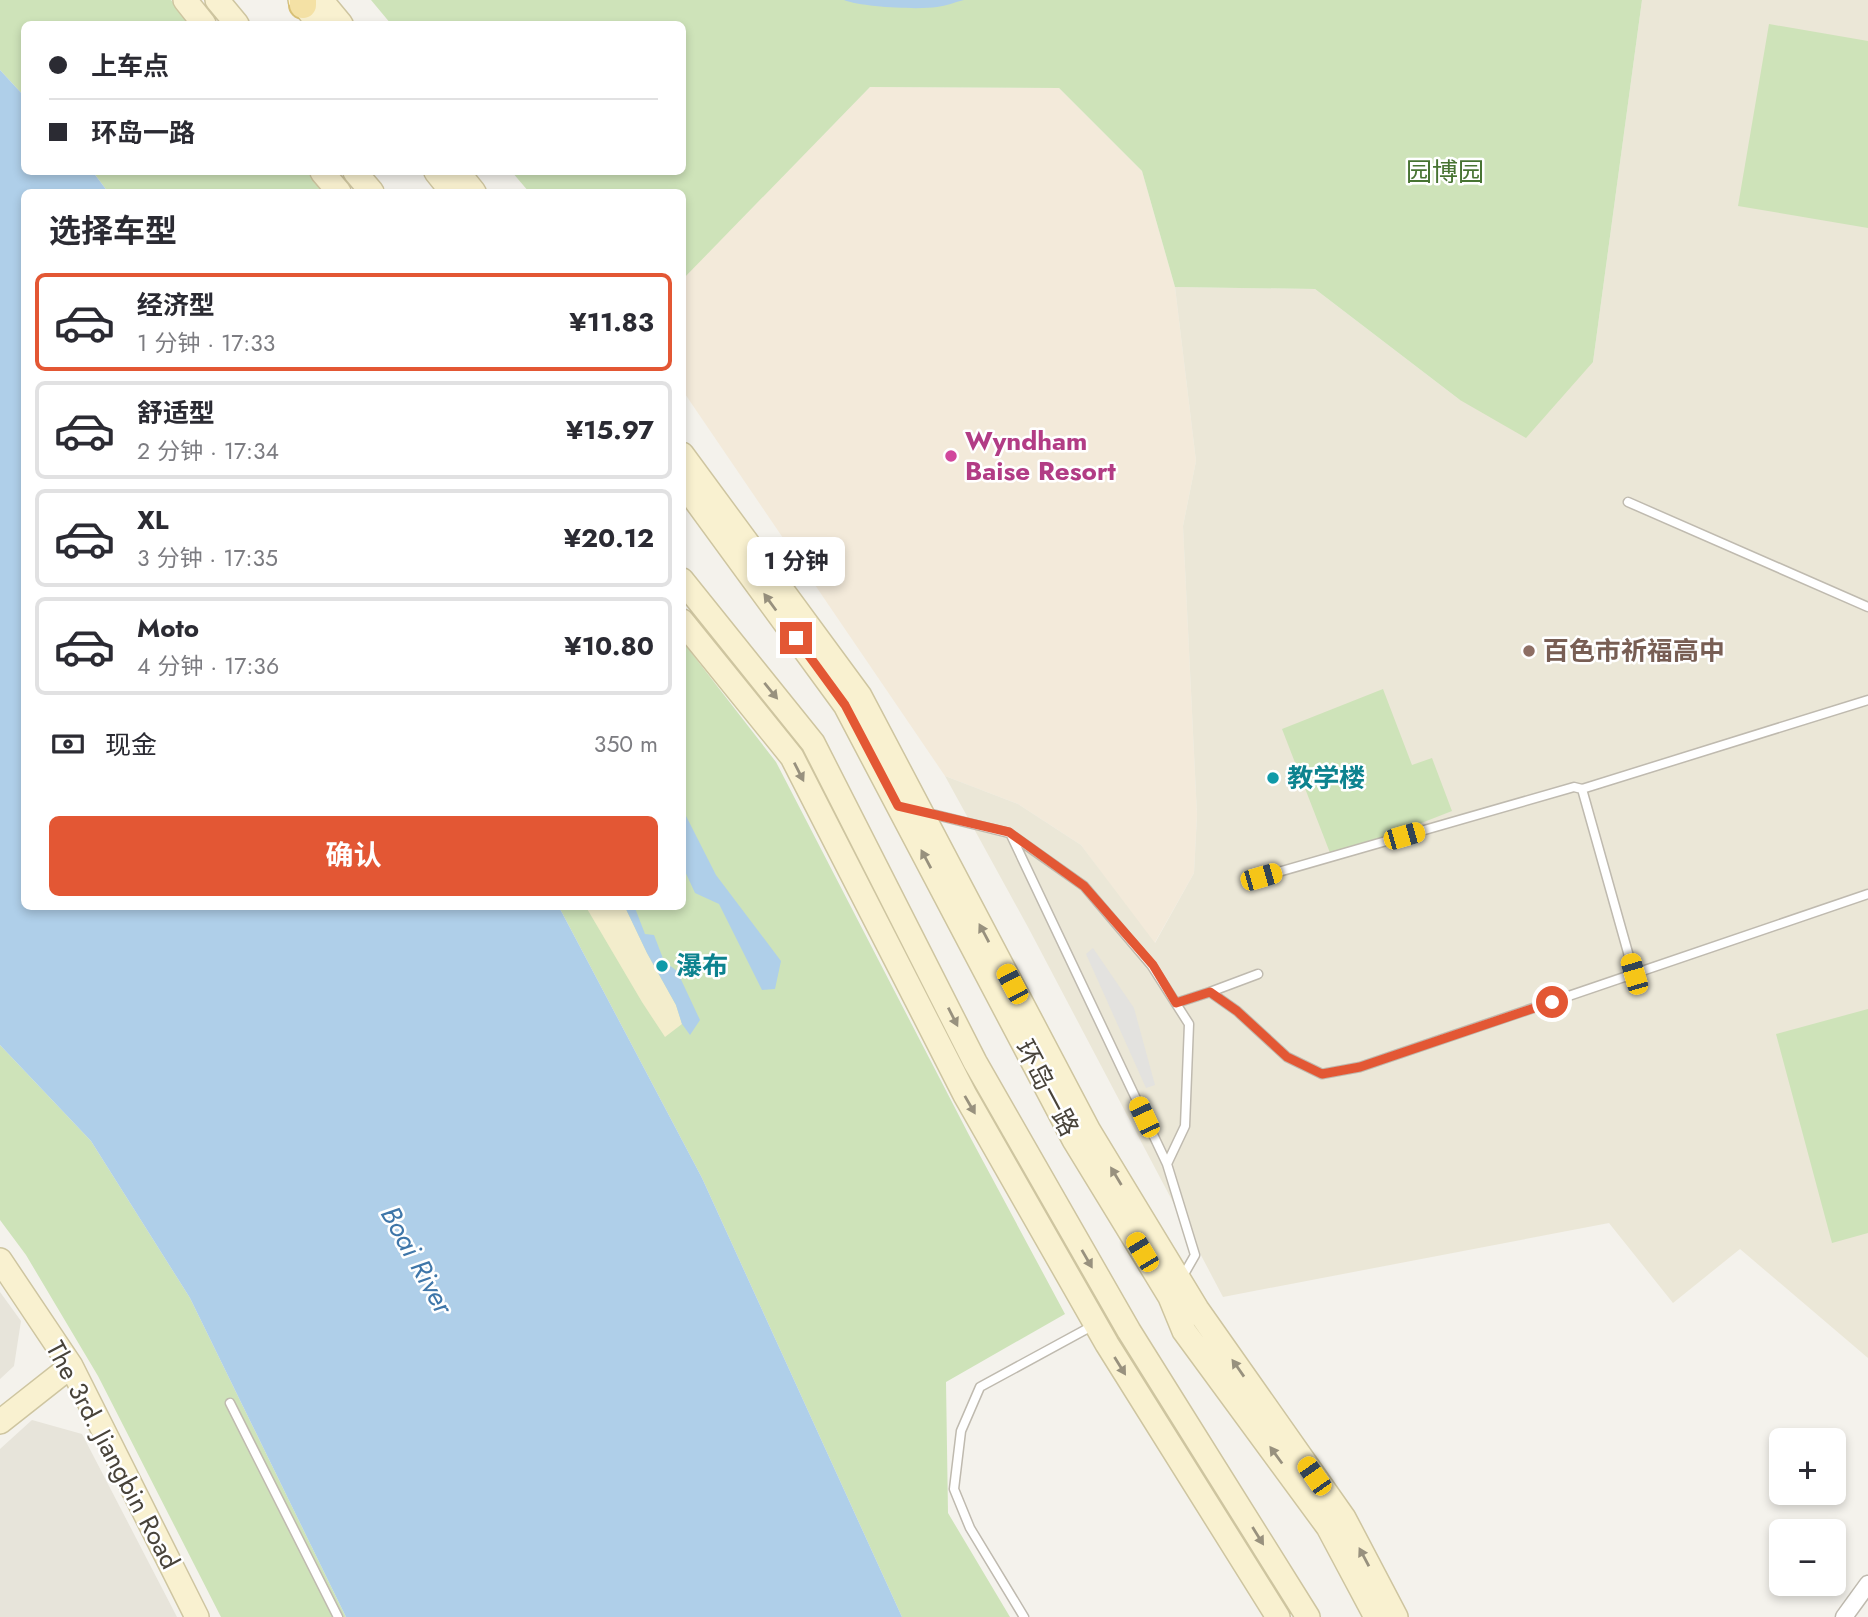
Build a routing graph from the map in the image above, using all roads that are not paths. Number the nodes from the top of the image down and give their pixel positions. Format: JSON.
{"nodes":[{"id":1,"x":185,"y":0,"type":"edge"},
{"id":2,"x":217,"y":0,"type":"edge"},
{"id":3,"x":309,"y":6,"type":"edge"},
{"id":4,"x":202,"y":21,"type":"edge"},
{"id":5,"x":234,"y":21,"type":"edge"},
{"id":6,"x":336,"y":21,"type":"edge"},
{"id":7,"x":325,"y":175,"type":"edge"},
{"id":8,"x":358,"y":175,"type":"edge"},
{"id":9,"x":438,"y":175,"type":"edge"},
{"id":10,"x":460,"y":175,"type":"edge"},
{"id":11,"x":336,"y":189,"type":"edge"},
{"id":12,"x":369,"y":189,"type":"edge"},
{"id":13,"x":450,"y":189,"type":"edge"},
{"id":14,"x":472,"y":189,"type":"edge"},
{"id":15,"x":686,"y":459,"type":"edge"},
{"id":16,"x":686,"y":487,"type":"edge"},
{"id":17,"x":1628,"y":502,"type":"dead end"},
{"id":18,"x":686,"y":585,"type":"edge"},
{"id":19,"x":1868,"y":607,"type":"edge"},
{"id":20,"x":686,"y":626,"type":"edge"},
{"id":21,"x":1868,"y":700,"type":"edge"},
{"id":22,"x":1583,"y":789,"type":"junction"},
{"id":23,"x":910,"y":809,"type":"junction"},
{"id":24,"x":1009,"y":832,"type":"junction"},
{"id":25,"x":1261,"y":877,"type":"dead end"},
{"id":26,"x":1868,"y":894,"type":"edge"},
{"id":27,"x":1258,"y":974,"type":"dead end"},
{"id":28,"x":1634,"y":974,"type":"junction"},
{"id":29,"x":1210,"y":992,"type":"junction"},
{"id":30,"x":1176,"y":1003,"type":"junction"},
{"id":31,"x":1167,"y":1164,"type":"junction"},
{"id":32,"x":0,"y":1260,"type":"edge"},
{"id":33,"x":1175,"y":1289,"type":"junction"},
{"id":34,"x":1096,"y":1324,"type":"junction"},
{"id":35,"x":71,"y":1366,"type":"junction"},
{"id":36,"x":230,"y":1403,"type":"dead end"},
{"id":37,"x":0,"y":1422,"type":"edge"},
{"id":38,"x":1868,"y":1584,"type":"edge"},
{"id":39,"x":197,"y":1617,"type":"edge"},
{"id":40,"x":338,"y":1617,"type":"edge"},
{"id":41,"x":1024,"y":1617,"type":"edge"},
{"id":42,"x":1278,"y":1617,"type":"edge"},
{"id":43,"x":1308,"y":1617,"type":"edge"},
{"id":44,"x":1376,"y":1617,"type":"edge"},
{"id":45,"x":1396,"y":1617,"type":"edge"},
{"id":46,"x":1844,"y":1617,"type":"edge"}],
"edges":[{"from":1,"to":4,"type":"main road"},
{"from":2,"to":5,"type":"main road"},
{"from":3,"to":6,"type":"main road"},
{"from":7,"to":11,"type":"main road"},
{"from":8,"to":12,"type":"main road"},
{"from":9,"to":13,"type":"main road"},
{"from":10,"to":14,"type":"main road"},
{"from":15,"to":23,"type":"main road"},
{"from":23,"to":16,"type":"main road","name":"环岛一路","one_way":true},
{"from":17,"to":19,"type":"lane"},
{"from":18,"to":43,"type":"main road","name":"环岛一路","one_way":true},
{"from":20,"to":34,"type":"main road","one_way":true},
{"from":21,"to":22,"type":"lane"},
{"from":22,"to":25,"type":"lane"},
{"from":22,"to":28,"type":"lane"},
{"from":23,"to":24,"type":"lane"},
{"from":33,"to":23,"type":"main road","name":"环岛一路","one_way":true},
{"from":24,"to":30,"type":"lane"},
{"from":24,"to":31,"type":"lane"},
{"from":26,"to":28,"type":"lane"},
{"from":27,"to":29,"type":"lane"},
{"from":28,"to":29,"type":"lane"},
{"from":29,"to":30,"type":"lane"},
{"from":30,"to":31,"type":"lane"},
{"from":31,"to":33,"type":"lane"},
{"from":32,"to":35,"type":"main road","name":"The 3rd. Jiangbin Road"},
{"from":44,"to":33,"type":"main road","name":"环岛一路","one_way":true},
{"from":45,"to":33,"type":"main road","one_way":true},
{"from":34,"to":41,"type":"lane"},
{"from":34,"to":42,"type":"main road","one_way":true},
{"from":35,"to":37,"type":"main road"},
{"from":35,"to":39,"type":"main road","name":"The 3rd. Jiangbin Road"},
{"from":36,"to":40,"type":"lane"},
{"from":38,"to":46,"type":"street"}]}
